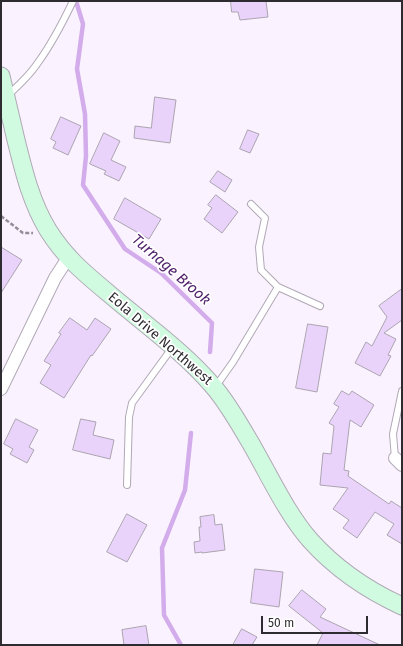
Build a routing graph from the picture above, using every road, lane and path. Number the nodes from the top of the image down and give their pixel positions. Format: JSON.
{"nodes":[{"id":1,"x":73,"y":1,"type":"edge"},
{"id":2,"x":1,"y":76,"type":"edge"},
{"id":3,"x":6,"y":98,"type":"junction"},
{"id":4,"x":251,"y":204,"type":"dead end"},
{"id":5,"x":1,"y":216,"type":"edge"},
{"id":6,"x":49,"y":232,"type":"junction"},
{"id":7,"x":68,"y":258,"type":"junction"},
{"id":8,"x":278,"y":287,"type":"junction"},
{"id":9,"x":320,"y":306,"type":"dead end"},
{"id":10,"x":173,"y":347,"type":"junction"},
{"id":11,"x":215,"y":387,"type":"junction"},
{"id":12,"x":1,"y":389,"type":"edge"},
{"id":13,"x":402,"y":391,"type":"edge"},
{"id":14,"x":398,"y":462,"type":"edge"},
{"id":15,"x":127,"y":485,"type":"dead end"},
{"id":16,"x":402,"y":606,"type":"edge"}],
"edges":[{"from":1,"to":3,"type":"lane"},
{"from":2,"to":3,"type":"main road","name":"Eola Drive Northwest"},
{"from":3,"to":6,"type":"main road","name":"Eola Drive Northwest"},
{"from":4,"to":8,"type":"lane"},
{"from":5,"to":6,"type":"path"},
{"from":6,"to":7,"type":"main road","name":"Eola Drive Northwest"},
{"from":7,"to":10,"type":"main road","name":"Eola Drive Northwest"},
{"from":7,"to":12,"type":"street"},
{"from":8,"to":9,"type":"lane"},
{"from":8,"to":11,"type":"lane"},
{"from":10,"to":11,"type":"main road","name":"Eola Drive Northwest"},
{"from":10,"to":15,"type":"lane"},
{"from":11,"to":16,"type":"main road","name":"Eola Drive Northwest"},
{"from":13,"to":14,"type":"lane"}]}
